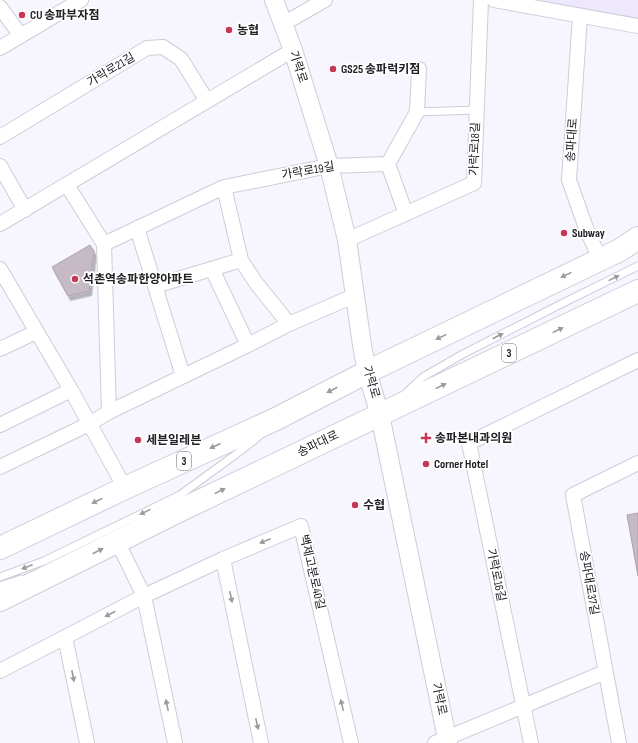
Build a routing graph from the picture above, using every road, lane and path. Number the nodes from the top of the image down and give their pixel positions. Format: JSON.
{"nodes":[{"id":1,"x":81,"y":0,"type":"edge"},
{"id":2,"x":274,"y":0,"type":"edge"},
{"id":3,"x":325,"y":0,"type":"edge"},
{"id":4,"x":482,"y":0,"type":"edge"},
{"id":5,"x":494,"y":0,"type":"edge"},
{"id":6,"x":0,"y":7,"type":"edge"},
{"id":7,"x":580,"y":16,"type":"junction"},
{"id":8,"x":283,"y":24,"type":"junction"},
{"id":9,"x":638,"y":26,"type":"edge"},
{"id":10,"x":21,"y":36,"type":"junction"},
{"id":11,"x":0,"y":48,"type":"edge"},
{"id":12,"x":293,"y":50,"type":"junction"},
{"id":13,"x":419,"y":69,"type":"dead end"},
{"id":14,"x":207,"y":101,"type":"junction"},
{"id":15,"x":477,"y":110,"type":"junction"},
{"id":16,"x":417,"y":112,"type":"junction"},
{"id":17,"x":0,"y":137,"type":"edge"},
{"id":18,"x":388,"y":164,"type":"junction"},
{"id":19,"x":0,"y":166,"type":"edge"},
{"id":20,"x":329,"y":166,"type":"junction"},
{"id":21,"x":67,"y":185,"type":"junction"},
{"id":22,"x":224,"y":187,"type":"junction"},
{"id":23,"x":25,"y":210,"type":"junction"},
{"id":24,"x":406,"y":214,"type":"junction"},
{"id":25,"x":0,"y":224,"type":"edge"},
{"id":26,"x":137,"y":228,"type":"junction"},
{"id":27,"x":347,"y":240,"type":"junction"},
{"id":28,"x":104,"y":244,"type":"junction"},
{"id":29,"x":630,"y":246,"type":"edge"},
{"id":30,"x":600,"y":259,"type":"junction"},
{"id":31,"x":241,"y":260,"type":"junction"},
{"id":32,"x":638,"y":266,"type":"edge"},
{"id":33,"x":212,"y":268,"type":"junction"},
{"id":34,"x":0,"y":269,"type":"edge"},
{"id":35,"x":155,"y":286,"type":"junction"},
{"id":36,"x":638,"y":291,"type":"edge"},
{"id":37,"x":356,"y":295,"type":"junction"},
{"id":38,"x":288,"y":324,"type":"junction"},
{"id":39,"x":36,"y":332,"type":"junction"},
{"id":40,"x":248,"y":345,"type":"junction"},
{"id":41,"x":0,"y":349,"type":"edge"},
{"id":42,"x":638,"y":360,"type":"edge"},
{"id":43,"x":367,"y":372,"type":"junction"},
{"id":44,"x":183,"y":376,"type":"junction"},
{"id":45,"x":71,"y":390,"type":"junction"},
{"id":46,"x":109,"y":412,"type":"junction"},
{"id":47,"x":380,"y":415,"type":"junction"},
{"id":48,"x":276,"y":419,"type":"junction"},
{"id":49,"x":0,"y":424,"type":"edge"},
{"id":50,"x":89,"y":424,"type":"junction"},
{"id":51,"x":638,"y":463,"type":"edge"},
{"id":52,"x":0,"y":467,"type":"edge"},
{"id":53,"x":125,"y":488,"type":"junction"},
{"id":54,"x":117,"y":541,"type":"junction"},
{"id":55,"x":0,"y":548,"type":"edge"},
{"id":56,"x":223,"y":559,"type":"junction"},
{"id":57,"x":74,"y":563,"type":"junction"},
{"id":58,"x":0,"y":577,"type":"edge"},
{"id":59,"x":0,"y":586,"type":"edge"},
{"id":60,"x":144,"y":596,"type":"junction"},
{"id":61,"x":0,"y":600,"type":"edge"},
{"id":62,"x":66,"y":637,"type":"junction"},
{"id":63,"x":0,"y":671,"type":"edge"},
{"id":64,"x":605,"y":672,"type":"junction"},
{"id":65,"x":523,"y":706,"type":"junction"},
{"id":66,"x":443,"y":741,"type":"edge"},
{"id":67,"x":87,"y":743,"type":"edge"},
{"id":68,"x":175,"y":743,"type":"edge"},
{"id":69,"x":261,"y":743,"type":"edge"},
{"id":70,"x":350,"y":743,"type":"edge"},
{"id":71,"x":531,"y":743,"type":"edge"},
{"id":72,"x":619,"y":743,"type":"edge"}],
"edges":[{"from":1,"to":10,"type":"street"},
{"from":2,"to":8,"type":"street","name":"가락로"},
{"from":3,"to":8,"type":"street"},
{"from":4,"to":15,"type":"street","name":"가락로18길"},
{"from":5,"to":7,"type":"street"},
{"from":6,"to":10,"type":"street"},
{"from":7,"to":9,"type":"street"},
{"from":7,"to":30,"type":"street","name":"송파대로"},
{"from":8,"to":12,"type":"street","name":"가락로"},
{"from":10,"to":11,"type":"street"},
{"from":12,"to":14,"type":"street"},
{"from":12,"to":20,"type":"street","name":"가락로"},
{"from":13,"to":16,"type":"street"},
{"from":14,"to":17,"type":"street","name":"가락로21길"},
{"from":14,"to":21,"type":"street"},
{"from":15,"to":16,"type":"lane"},
{"from":15,"to":24,"type":"street","name":"가락로18길"},
{"from":16,"to":18,"type":"street"},
{"from":18,"to":20,"type":"street","name":"가락로19길"},
{"from":18,"to":24,"type":"street"},
{"from":19,"to":23,"type":"street"},
{"from":20,"to":22,"type":"street","name":"가락로19길"},
{"from":20,"to":27,"type":"street","name":"가락로"},
{"from":21,"to":23,"type":"street"},
{"from":21,"to":28,"type":"street"},
{"from":22,"to":26,"type":"street","name":"가락로19길"},
{"from":22,"to":31,"type":"street"},
{"from":23,"to":25,"type":"street"},
{"from":24,"to":27,"type":"street","name":"가락로18길"},
{"from":26,"to":28,"type":"street","name":"가락로19길"},
{"from":26,"to":35,"type":"street"},
{"from":27,"to":37,"type":"street","name":"가락로"},
{"from":28,"to":46,"type":"street"},
{"from":29,"to":30,"type":"main road","number":"3"},
{"from":30,"to":43,"type":"main road","number":"3","one_way":true},
{"from":31,"to":33,"type":"street"},
{"from":31,"to":38,"type":"street"},
{"from":47,"to":32,"type":"lane","one_way":true},
{"from":33,"to":35,"type":"street"},
{"from":33,"to":40,"type":"street"},
{"from":34,"to":39,"type":"street"},
{"from":35,"to":44,"type":"street"},
{"from":47,"to":36,"type":"main road","name":"송파대로","number":"3","one_way":true},
{"from":37,"to":38,"type":"street"},
{"from":37,"to":43,"type":"street","name":"가락로"},
{"from":38,"to":40,"type":"street"},
{"from":39,"to":41,"type":"street"},
{"from":39,"to":45,"type":"street"},
{"from":40,"to":44,"type":"street"},
{"from":42,"to":65,"type":"street","name":"가락로16길"},
{"from":43,"to":47,"type":"street","name":"가락로"},
{"from":43,"to":48,"type":"main road","number":"3","one_way":true},
{"from":44,"to":46,"type":"street"},
{"from":45,"to":49,"type":"street"},
{"from":45,"to":50,"type":"street"},
{"from":46,"to":50,"type":"street"},
{"from":54,"to":47,"type":"main road","name":"송파대로","number":"3","one_way":true},
{"from":47,"to":66,"type":"street","name":"가락로"},
{"from":48,"to":53,"type":"main road","number":"3","one_way":true},
{"from":48,"to":58,"type":"lane","one_way":true},
{"from":50,"to":52,"type":"street"},
{"from":50,"to":53,"type":"street"},
{"from":51,"to":64,"type":"street","name":"송파대로37길"},
{"from":53,"to":55,"type":"main road","number":"3","one_way":true},
{"from":57,"to":54,"type":"main road","name":"송파대로","number":"3","one_way":true},
{"from":54,"to":60,"type":"street"},
{"from":56,"to":60,"type":"street"},
{"from":56,"to":69,"type":"street","one_way":true},
{"from":70,"to":56,"type":"street","name":"백제고분로40길","one_way":true},
{"from":57,"to":59,"type":"lane"},
{"from":57,"to":61,"type":"main road","name":"송파대로","number":"3"},
{"from":60,"to":62,"type":"street","one_way":true},
{"from":68,"to":60,"type":"street","one_way":true},
{"from":62,"to":63,"type":"street"},
{"from":62,"to":67,"type":"street","one_way":true},
{"from":64,"to":65,"type":"street"},
{"from":64,"to":72,"type":"street","name":"송파대로37길"},
{"from":65,"to":66,"type":"street"},
{"from":65,"to":71,"type":"street","name":"가락로16길"}]}
